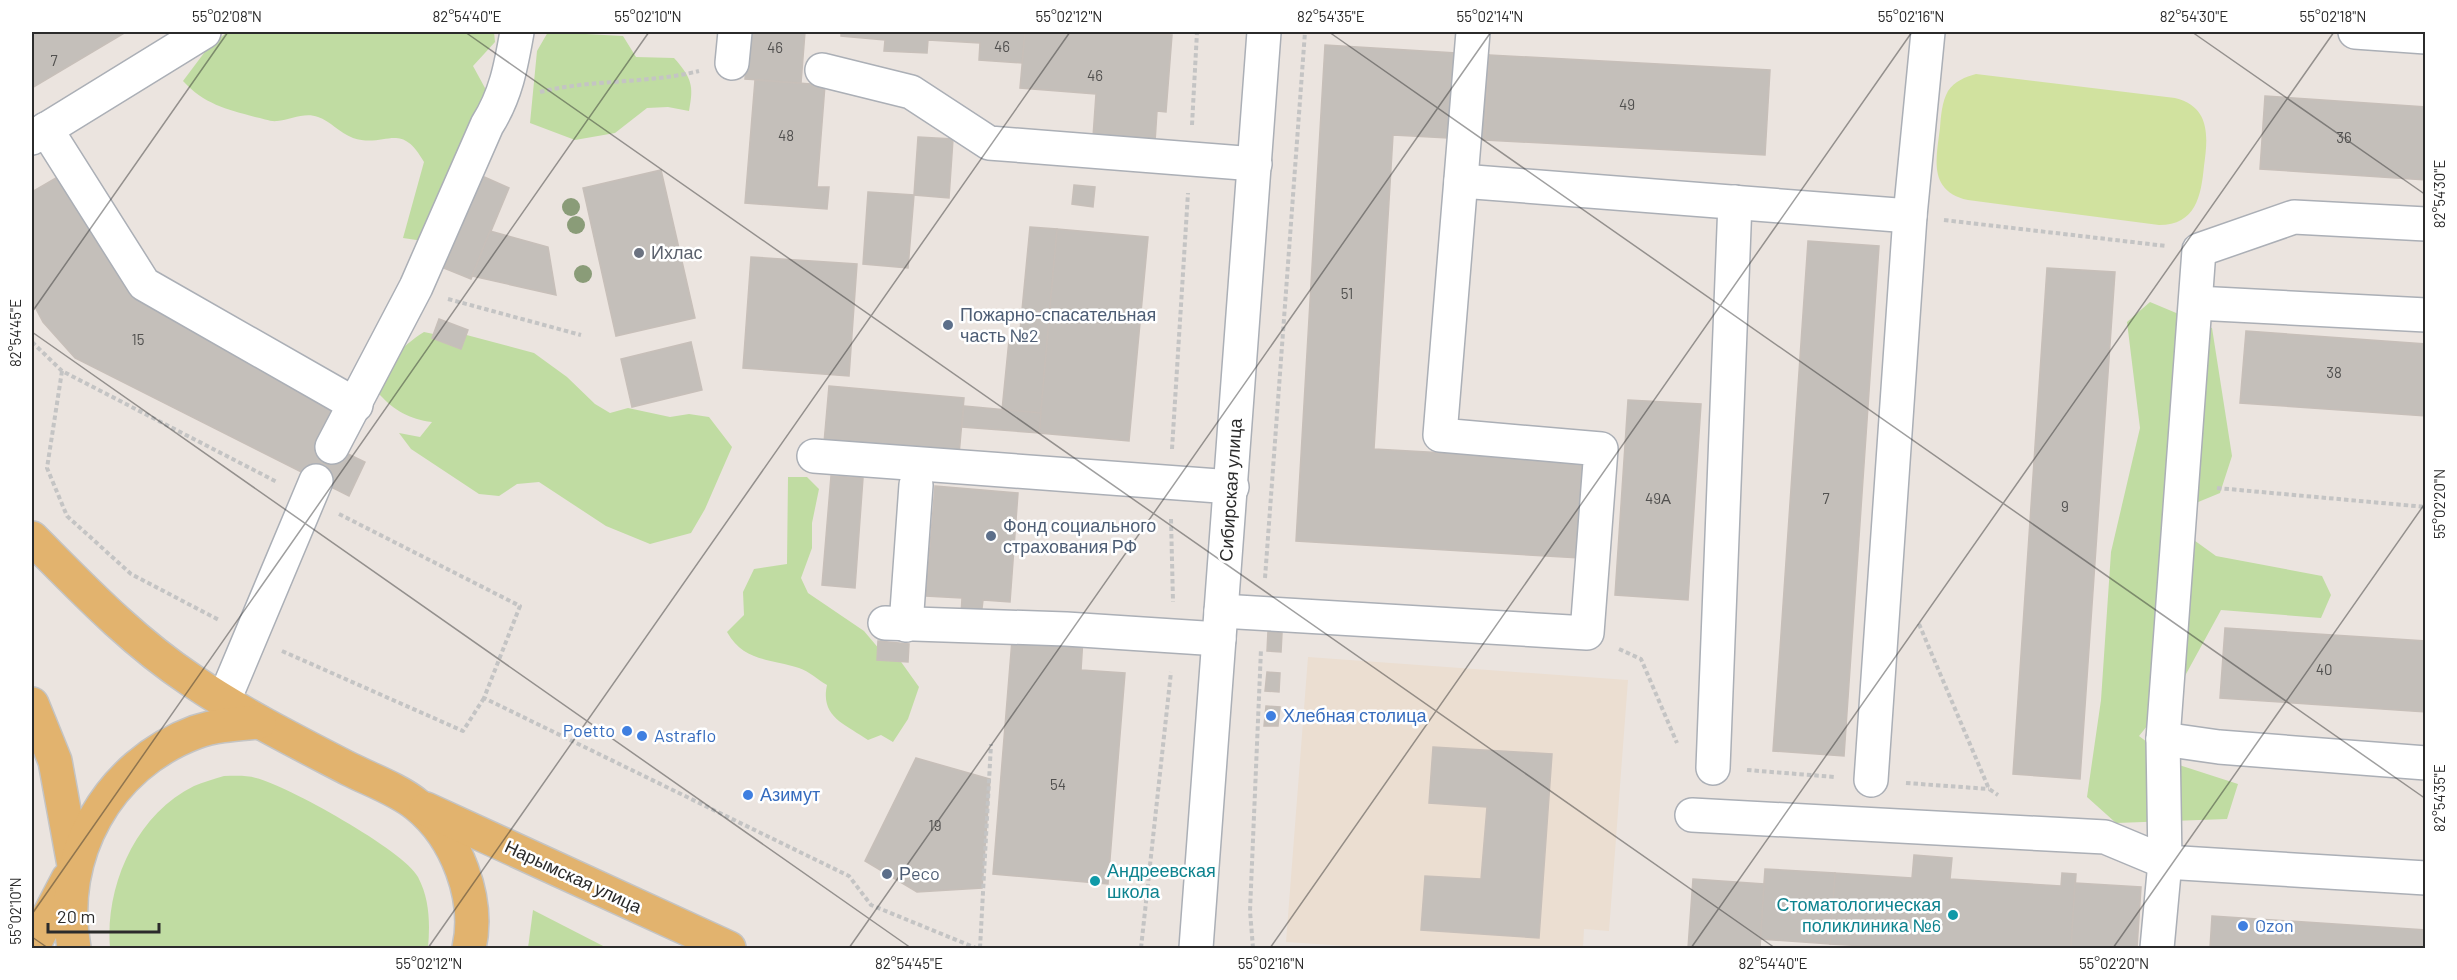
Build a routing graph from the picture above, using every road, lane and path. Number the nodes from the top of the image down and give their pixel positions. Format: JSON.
{"nodes":[{"id":1,"x":204,"y":32,"type":"edge"},
{"id":2,"x":517,"y":32,"type":"edge"},
{"id":3,"x":1264,"y":32,"type":"edge"},
{"id":4,"x":1305,"y":32,"type":"edge"},
{"id":5,"x":1473,"y":32,"type":"edge"},
{"id":6,"x":1928,"y":32,"type":"edge"},
{"id":7,"x":2355,"y":32,"type":"edge"},
{"id":8,"x":2426,"y":37,"type":"edge"},
{"id":9,"x":733,"y":47,"type":"edge"},
{"id":10,"x":822,"y":70,"type":"dead end"},
{"id":11,"x":500,"y":105,"type":"junction"},
{"id":12,"x":39,"y":134,"type":"edge"},
{"id":13,"x":1255,"y":164,"type":"junction"},
{"id":14,"x":1461,"y":181,"type":"junction"},
{"id":15,"x":1735,"y":202,"type":"junction"},
{"id":16,"x":1910,"y":216,"type":"junction"},
{"id":17,"x":2426,"y":224,"type":"edge"},
{"id":18,"x":2199,"y":250,"type":"junction"},
{"id":19,"x":416,"y":287,"type":"junction"},
{"id":20,"x":2196,"y":303,"type":"junction"},
{"id":21,"x":2426,"y":315,"type":"edge"},
{"id":22,"x":580,"y":335,"type":"dead end"},
{"id":23,"x":32,"y":342,"type":"edge"},
{"id":24,"x":62,"y":371,"type":"junction"},
{"id":25,"x":356,"y":405,"type":"junction"},
{"id":26,"x":332,"y":447,"type":"dead end"},
{"id":27,"x":814,"y":456,"type":"dead end"},
{"id":28,"x":916,"y":485,"type":"dead end"},
{"id":29,"x":2181,"y":485,"type":"junction"},
{"id":30,"x":1232,"y":487,"type":"junction"},
{"id":31,"x":312,"y":490,"type":"junction"},
{"id":32,"x":2426,"y":507,"type":"edge"},
{"id":33,"x":32,"y":538,"type":"edge"},
{"id":34,"x":1263,"y":613,"type":"junction"},
{"id":35,"x":1916,"y":617,"type":"dead end"},
{"id":36,"x":1220,"y":625,"type":"junction"},
{"id":37,"x":1587,"y":633,"type":"junction"},
{"id":38,"x":251,"y":637,"type":"junction"},
{"id":39,"x":484,"y":698,"type":"junction"},
{"id":40,"x":224,"y":700,"type":"junction"},
{"id":41,"x":32,"y":704,"type":"edge"},
{"id":42,"x":259,"y":722,"type":"junction"},
{"id":43,"x":2163,"y":740,"type":"junction"},
{"id":44,"x":991,"y":744,"type":"dead end"},
{"id":45,"x":2426,"y":763,"type":"edge"},
{"id":46,"x":1713,"y":768,"type":"junction"},
{"id":47,"x":1871,"y":780,"type":"junction"},
{"id":48,"x":1989,"y":789,"type":"junction"},
{"id":49,"x":2007,"y":800,"type":"dead end"},
{"id":50,"x":417,"y":805,"type":"junction"},
{"id":51,"x":1692,"y":815,"type":"dead end"},
{"id":52,"x":2165,"y":862,"type":"junction"},
{"id":53,"x":75,"y":867,"type":"junction"},
{"id":54,"x":2426,"y":878,"type":"edge"},
{"id":55,"x":32,"y":948,"type":"edge"},
{"id":56,"x":74,"y":948,"type":"edge"},
{"id":57,"x":469,"y":948,"type":"edge"},
{"id":58,"x":729,"y":948,"type":"edge"},
{"id":59,"x":978,"y":948,"type":"edge"},
{"id":60,"x":1196,"y":948,"type":"edge"},
{"id":61,"x":1253,"y":948,"type":"edge"},
{"id":62,"x":2157,"y":948,"type":"edge"}],
"edges":[{"from":1,"to":12,"type":"street"},
{"from":2,"to":11,"type":"street"},
{"from":3,"to":13,"type":"street","name":"Сибирская улица"},
{"from":4,"to":34,"type":"path"},
{"from":5,"to":14,"type":"street"},
{"from":6,"to":16,"type":"street"},
{"from":7,"to":8,"type":"street"},
{"from":9,"to":11,"type":"path"},
{"from":10,"to":13,"type":"street"},
{"from":11,"to":19,"type":"street"},
{"from":12,"to":25,"type":"street"},
{"from":13,"to":30,"type":"street","name":"Сибирская улица"},
{"from":14,"to":15,"type":"street"},
{"from":14,"to":37,"type":"street"},
{"from":15,"to":16,"type":"street"},
{"from":15,"to":46,"type":"street"},
{"from":16,"to":18,"type":"path"},
{"from":16,"to":47,"type":"street"},
{"from":17,"to":18,"type":"street"},
{"from":18,"to":20,"type":"street"},
{"from":19,"to":22,"type":"path"},
{"from":19,"to":25,"type":"street"},
{"from":20,"to":21,"type":"street"},
{"from":20,"to":29,"type":"street"},
{"from":23,"to":24,"type":"path"},
{"from":24,"to":31,"type":"path"},
{"from":24,"to":38,"type":"path"},
{"from":25,"to":26,"type":"street"},
{"from":27,"to":30,"type":"street"},
{"from":28,"to":36,"type":"street"},
{"from":29,"to":32,"type":"path"},
{"from":29,"to":43,"type":"street"},
{"from":30,"to":36,"type":"street","name":"Сибирская улица"},
{"from":31,"to":38,"type":"street"},
{"from":31,"to":39,"type":"path"},
{"from":33,"to":40,"type":"main road","name":"Нарымская улица"},
{"from":34,"to":36,"type":"street"},
{"from":34,"to":37,"type":"street"},
{"from":34,"to":61,"type":"path"},
{"from":35,"to":48,"type":"path"},
{"from":36,"to":60,"type":"street","name":"Сибирская улица"},
{"from":37,"to":46,"type":"path"},
{"from":38,"to":39,"type":"path"},
{"from":38,"to":40,"type":"street"},
{"from":39,"to":59,"type":"path"},
{"from":40,"to":42,"type":"main road","name":"Нарымская улица"},
{"from":41,"to":53,"type":"main road"},
{"from":42,"to":50,"type":"main road","name":"Нарымская улица"},
{"from":42,"to":53,"type":"main road"},
{"from":43,"to":45,"type":"street"},
{"from":43,"to":52,"type":"street"},
{"from":44,"to":59,"type":"path"},
{"from":46,"to":47,"type":"path"},
{"from":47,"to":48,"type":"path"},
{"from":48,"to":49,"type":"path"},
{"from":50,"to":57,"type":"main road"},
{"from":50,"to":58,"type":"main road","name":"Нарымская улица"},
{"from":51,"to":52,"type":"street"},
{"from":52,"to":54,"type":"street"},
{"from":52,"to":62,"type":"street"},
{"from":53,"to":55,"type":"main road"},
{"from":53,"to":56,"type":"main road"}]}
